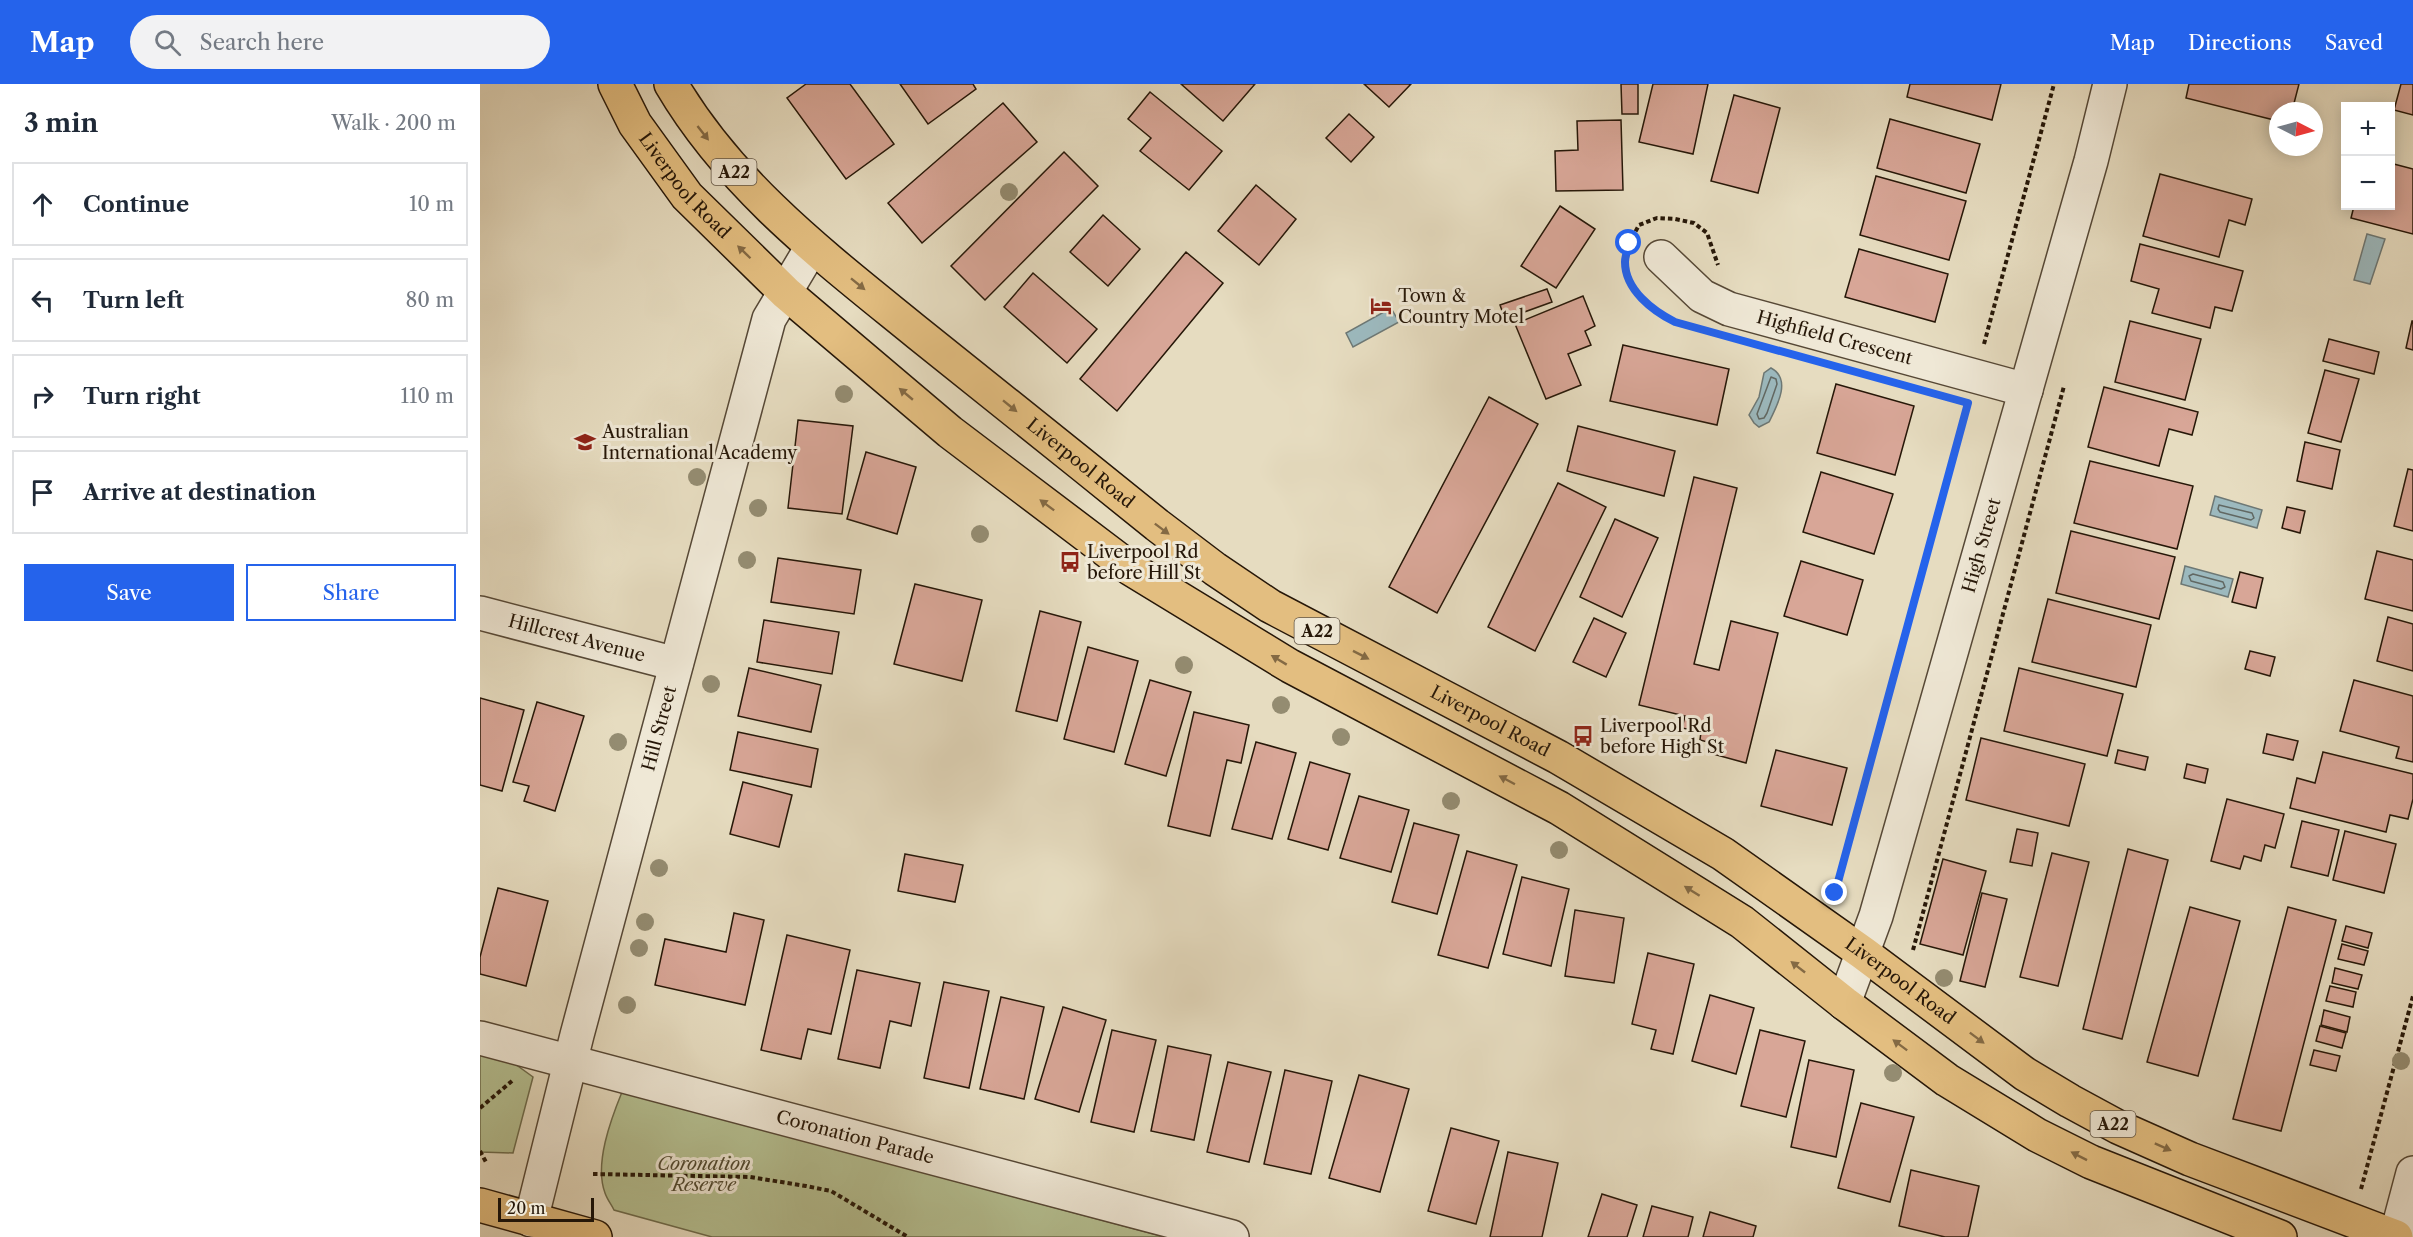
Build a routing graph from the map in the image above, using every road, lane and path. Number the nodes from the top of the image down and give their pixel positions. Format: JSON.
{"nodes":[{"id":1,"x":615,"y":84,"type":"edge"},
{"id":2,"x":671,"y":84,"type":"edge"},
{"id":3,"x":2054,"y":84,"type":"edge"},
{"id":4,"x":2110,"y":84,"type":"edge"},
{"id":5,"x":812,"y":247,"type":"junction"},
{"id":6,"x":1661,"y":256,"type":"dead end"},
{"id":7,"x":1720,"y":272,"type":"dead end"},
{"id":8,"x":786,"y":293,"type":"junction"},
{"id":9,"x":1688,"y":326,"type":"dead end"},
{"id":10,"x":1983,"y":345,"type":"dead end"},
{"id":11,"x":2066,"y":378,"type":"dead end"},
{"id":12,"x":2026,"y":390,"type":"junction"},
{"id":13,"x":1968,"y":403,"type":"dead end"},
{"id":14,"x":480,"y":613,"type":"edge"},
{"id":15,"x":676,"y":664,"type":"junction"},
{"id":16,"x":1835,"y":893,"type":"dead end"},
{"id":17,"x":1912,"y":952,"type":"dead end"},
{"id":18,"x":1863,"y":953,"type":"junction"},
{"id":19,"x":2413,"y":996,"type":"edge"},
{"id":20,"x":1844,"y":1003,"type":"junction"},
{"id":21,"x":480,"y":1038,"type":"edge"},
{"id":22,"x":570,"y":1062,"type":"junction"},
{"id":23,"x":514,"y":1078,"type":"dead end"},
{"id":24,"x":480,"y":1108,"type":"edge"},
{"id":25,"x":480,"y":1151,"type":"edge"},
{"id":26,"x":487,"y":1164,"type":"dead end"},
{"id":27,"x":2413,"y":1173,"type":"edge"},
{"id":28,"x":593,"y":1174,"type":"dead end"},
{"id":29,"x":2361,"y":1189,"type":"dead end"},
{"id":30,"x":480,"y":1206,"type":"edge"},
{"id":31,"x":531,"y":1220,"type":"junction"},
{"id":32,"x":595,"y":1237,"type":"edge"},
{"id":33,"x":908,"y":1237,"type":"edge"},
{"id":34,"x":1232,"y":1237,"type":"edge"},
{"id":35,"x":2280,"y":1237,"type":"edge"},
{"id":36,"x":2396,"y":1237,"type":"edge"}],
"edges":[{"from":8,"to":1,"type":"main road","name":"Liverpool Road","number":"A22","one_way":true},
{"from":2,"to":5,"type":"main road","name":"Liverpool Road","number":"A22","one_way":true},
{"from":3,"to":10,"type":"path"},
{"from":4,"to":12,"type":"street","name":"High Street"},
{"from":5,"to":8,"type":"street","name":"Hill Street"},
{"from":5,"to":18,"type":"main road","name":"Liverpool Road","number":"A22","one_way":true},
{"from":6,"to":12,"type":"street","name":"Highfield Crescent"},
{"from":7,"to":9,"type":"path"},
{"from":8,"to":15,"type":"street","name":"Hill Street"},
{"from":20,"to":8,"type":"main road","name":"Liverpool Road","number":"A22","one_way":true},
{"from":11,"to":17,"type":"path"},
{"from":12,"to":18,"type":"street","name":"High Street"},
{"from":13,"to":16,"type":"path"},
{"from":14,"to":15,"type":"street","name":"Hillcrest Avenue"},
{"from":15,"to":22,"type":"street","name":"Hill Street"},
{"from":18,"to":20,"type":"street","name":"High Street"},
{"from":18,"to":36,"type":"main road","name":"Liverpool Road","number":"A22","one_way":true},
{"from":19,"to":29,"type":"path"},
{"from":35,"to":20,"type":"main road","name":"Liverpool Road","number":"A22","one_way":true},
{"from":21,"to":22,"type":"street","name":"Coronation Parade"},
{"from":22,"to":31,"type":"street","name":"Hill Street"},
{"from":22,"to":34,"type":"street","name":"Coronation Parade"},
{"from":23,"to":24,"type":"path"},
{"from":25,"to":26,"type":"path"},
{"from":27,"to":36,"type":"street"},
{"from":28,"to":33,"type":"path"},
{"from":30,"to":31,"type":"main road"},
{"from":31,"to":32,"type":"main road"}]}
